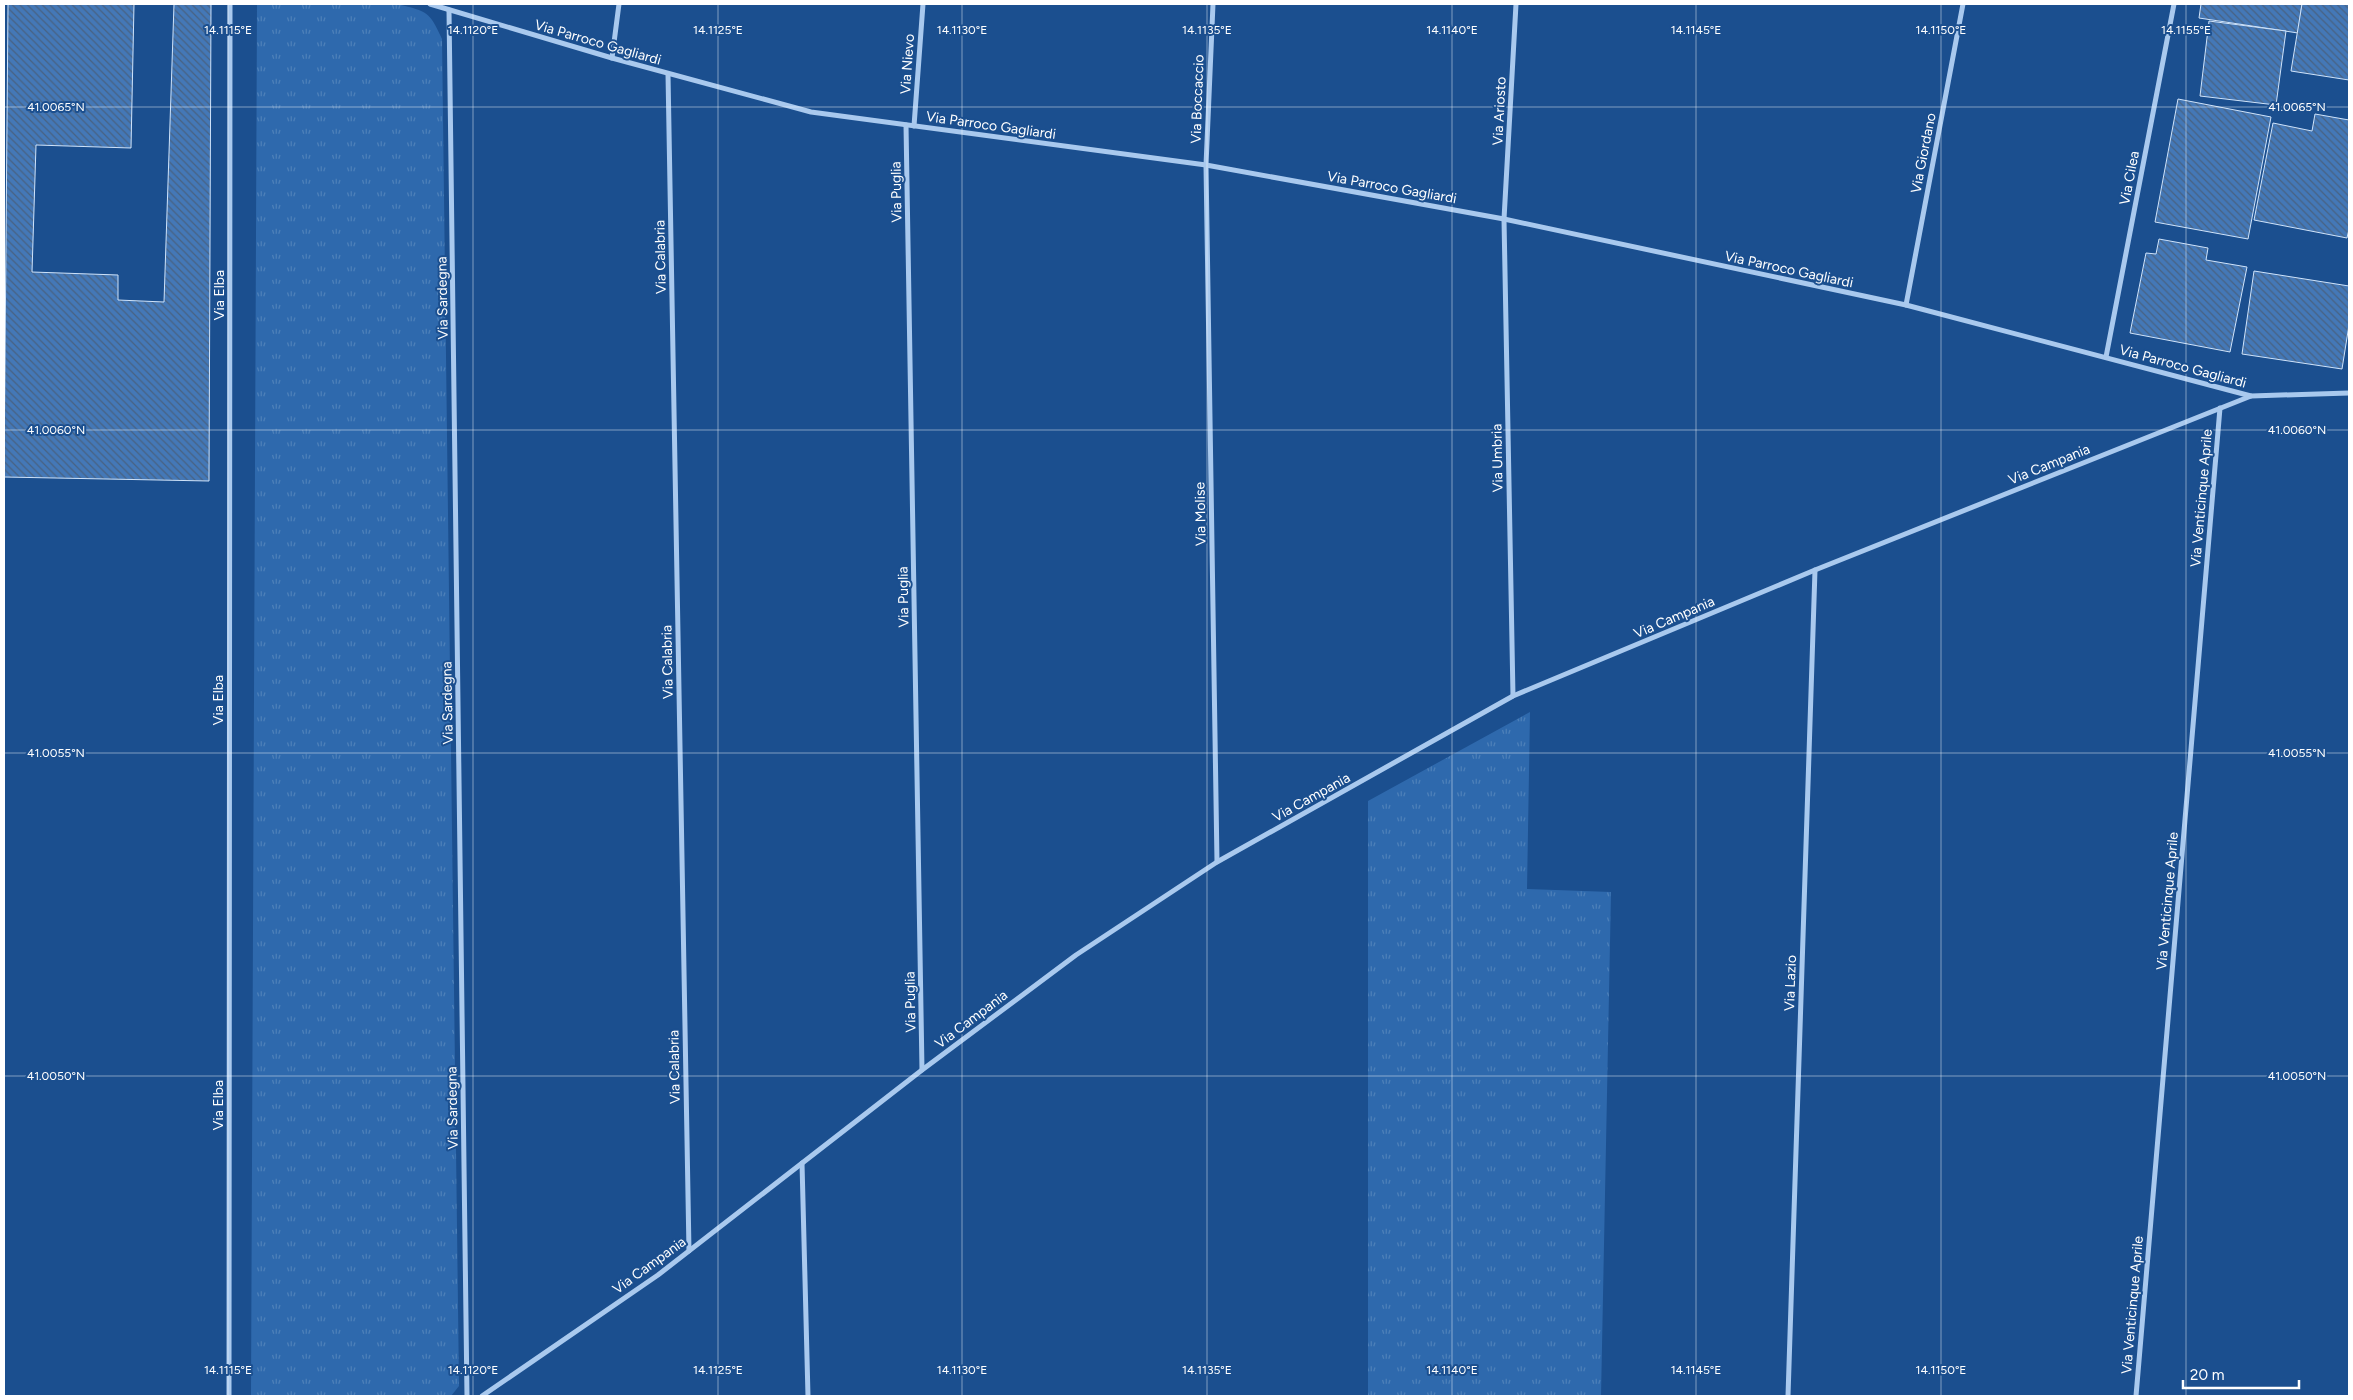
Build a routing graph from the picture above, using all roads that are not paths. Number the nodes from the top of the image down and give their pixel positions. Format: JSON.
{"nodes":[{"id":1,"x":230,"y":4,"type":"edge"},
{"id":2,"x":430,"y":4,"type":"edge"},
{"id":3,"x":619,"y":4,"type":"edge"},
{"id":4,"x":923,"y":4,"type":"edge"},
{"id":5,"x":1212,"y":4,"type":"edge"},
{"id":6,"x":1516,"y":4,"type":"edge"},
{"id":7,"x":1963,"y":4,"type":"edge"},
{"id":8,"x":2174,"y":4,"type":"edge"},
{"id":9,"x":449,"y":10,"type":"junction"},
{"id":10,"x":612,"y":58,"type":"junction"},
{"id":11,"x":668,"y":74,"type":"junction"},
{"id":12,"x":906,"y":125,"type":"junction"},
{"id":13,"x":914,"y":126,"type":"junction"},
{"id":14,"x":1206,"y":165,"type":"junction"},
{"id":15,"x":1504,"y":219,"type":"junction"},
{"id":16,"x":1906,"y":306,"type":"junction"},
{"id":17,"x":2106,"y":357,"type":"junction"},
{"id":18,"x":2349,"y":393,"type":"edge"},
{"id":19,"x":2251,"y":396,"type":"junction"},
{"id":20,"x":2220,"y":408,"type":"junction"},
{"id":21,"x":1815,"y":570,"type":"junction"},
{"id":22,"x":1513,"y":696,"type":"junction"},
{"id":23,"x":1217,"y":862,"type":"junction"},
{"id":24,"x":922,"y":1070,"type":"junction"},
{"id":25,"x":802,"y":1163,"type":"junction"},
{"id":26,"x":689,"y":1251,"type":"junction"},
{"id":27,"x":229,"y":1396,"type":"edge"},
{"id":28,"x":467,"y":1396,"type":"edge"},
{"id":29,"x":482,"y":1396,"type":"edge"},
{"id":30,"x":808,"y":1396,"type":"edge"},
{"id":31,"x":1788,"y":1396,"type":"edge"},
{"id":32,"x":2136,"y":1396,"type":"edge"}],
"edges":[{"from":1,"to":27,"type":"street","name":"Via Elba"},
{"from":2,"to":9,"type":"street","name":"Via Parroco Gagliardi"},
{"from":3,"to":10,"type":"street"},
{"from":4,"to":13,"type":"street","name":"Via Nievo"},
{"from":5,"to":14,"type":"street","name":"Via Boccaccio"},
{"from":6,"to":15,"type":"street","name":"Via Ariosto"},
{"from":7,"to":16,"type":"street","name":"Via Giordano"},
{"from":8,"to":17,"type":"street","name":"Via Cilea"},
{"from":9,"to":10,"type":"street","name":"Via Parroco Gagliardi"},
{"from":9,"to":28,"type":"street","name":"Via Sardegna"},
{"from":10,"to":11,"type":"street","name":"Via Parroco Gagliardi"},
{"from":11,"to":12,"type":"street","name":"Via Parroco Gagliardi"},
{"from":11,"to":26,"type":"street","name":"Via Calabria"},
{"from":12,"to":13,"type":"street","name":"Via Parroco Gagliardi"},
{"from":12,"to":24,"type":"street","name":"Via Puglia"},
{"from":13,"to":14,"type":"street","name":"Via Parroco Gagliardi"},
{"from":14,"to":15,"type":"street","name":"Via Parroco Gagliardi"},
{"from":14,"to":23,"type":"street","name":"Via Molise"},
{"from":15,"to":16,"type":"street","name":"Via Parroco Gagliardi"},
{"from":15,"to":22,"type":"street","name":"Via Umbria"},
{"from":16,"to":17,"type":"street","name":"Via Parroco Gagliardi"},
{"from":17,"to":19,"type":"street","name":"Via Parroco Gagliardi"},
{"from":18,"to":19,"type":"street","name":"Via Parroco Gagliardi"},
{"from":19,"to":20,"type":"street","name":"Via Campania"},
{"from":20,"to":21,"type":"street","name":"Via Campania"},
{"from":20,"to":32,"type":"street","name":"Via Venticinque Aprile"},
{"from":21,"to":22,"type":"street","name":"Via Campania"},
{"from":21,"to":31,"type":"street","name":"Via Lazio"},
{"from":22,"to":23,"type":"street","name":"Via Campania"},
{"from":23,"to":24,"type":"street","name":"Via Campania"},
{"from":24,"to":25,"type":"street","name":"Via Campania"},
{"from":25,"to":26,"type":"street","name":"Via Campania"},
{"from":25,"to":30,"type":"street"},
{"from":26,"to":29,"type":"street","name":"Via Campania"}]}
